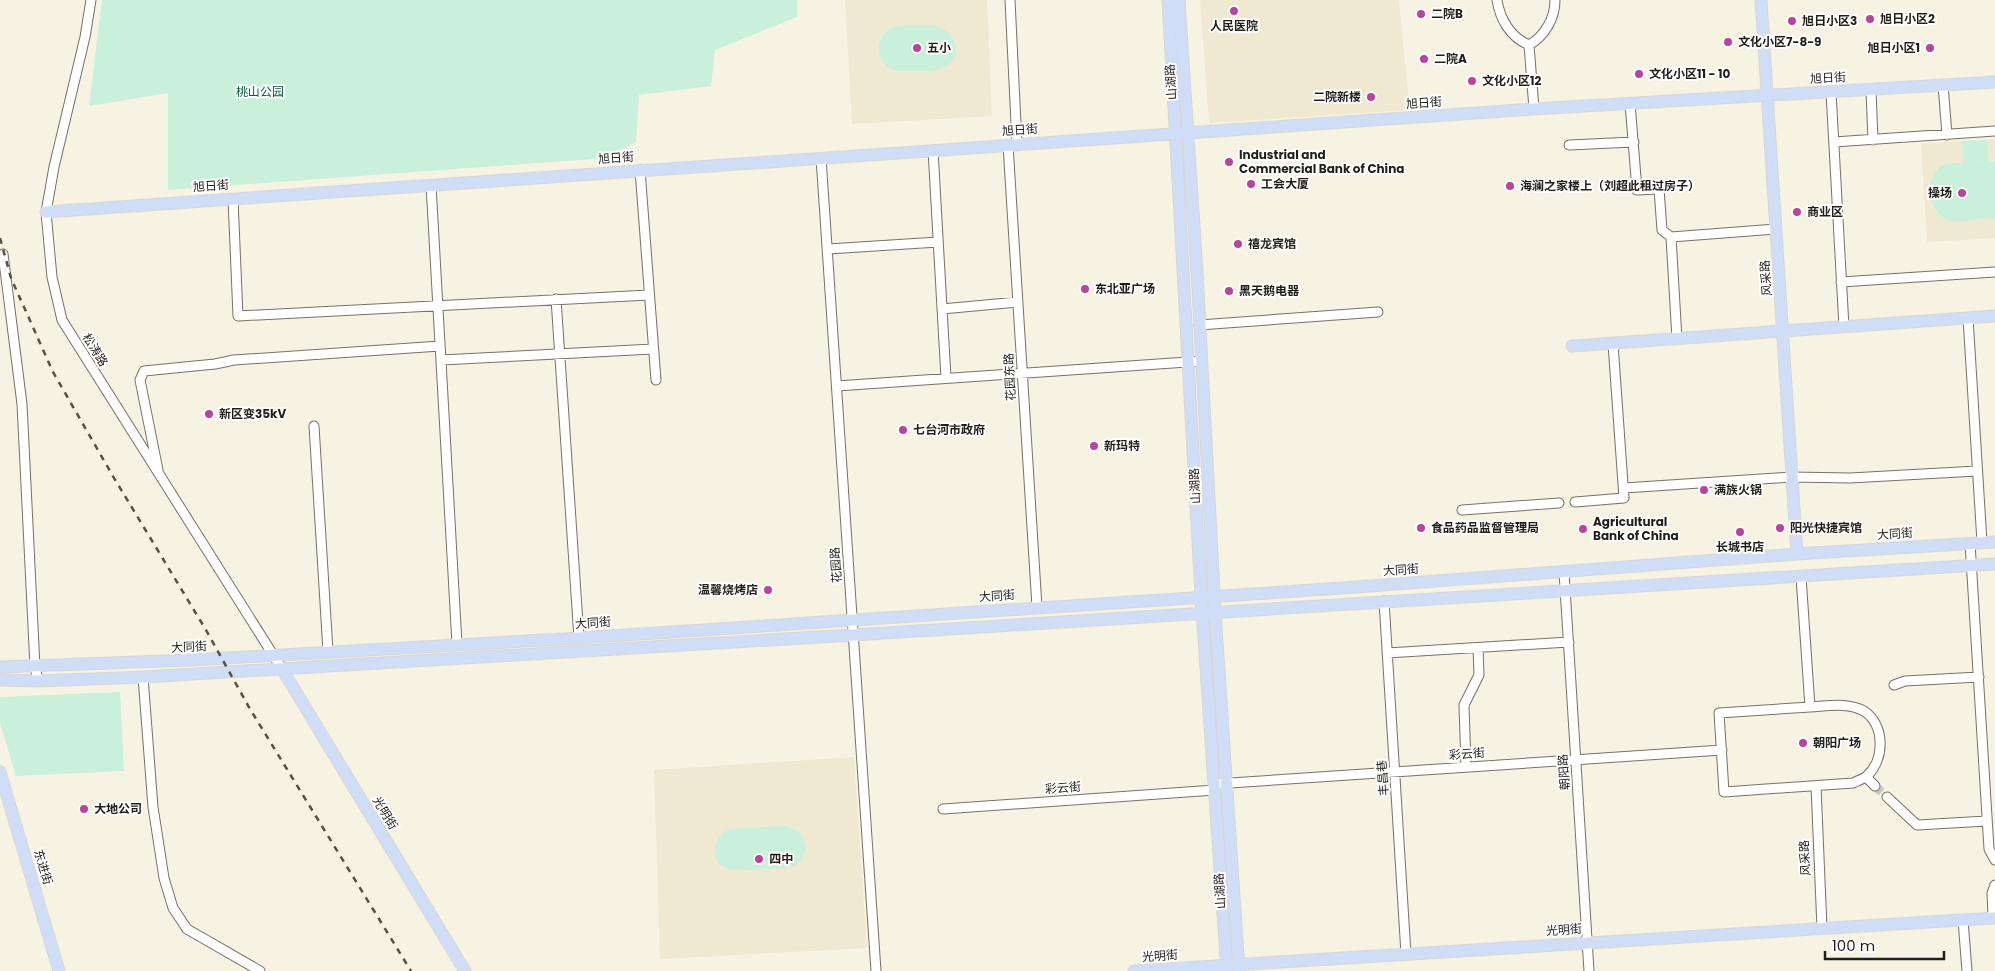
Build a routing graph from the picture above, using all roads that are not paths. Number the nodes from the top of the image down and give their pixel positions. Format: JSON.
{"nodes":[{"id":1,"x":91,"y":0,"type":"edge"},
{"id":2,"x":1010,"y":0,"type":"edge"},
{"id":3,"x":1168,"y":0,"type":"edge"},
{"id":4,"x":1179,"y":0,"type":"edge"},
{"id":5,"x":1497,"y":0,"type":"edge"},
{"id":6,"x":1555,"y":0,"type":"edge"},
{"id":7,"x":1761,"y":0,"type":"edge"},
{"id":8,"x":1529,"y":45,"type":"junction"},
{"id":9,"x":1995,"y":82,"type":"edge"},
{"id":10,"x":1943,"y":86,"type":"junction"},
{"id":11,"x":1870,"y":90,"type":"junction"},
{"id":12,"x":1832,"y":92,"type":"junction"},
{"id":13,"x":1767,"y":95,"type":"junction"},
{"id":14,"x":1630,"y":103,"type":"junction"},
{"id":15,"x":1534,"y":109,"type":"junction"},
{"id":16,"x":1995,"y":131,"type":"edge"},
{"id":17,"x":1188,"y":132,"type":"junction"},
{"id":18,"x":1176,"y":133,"type":"junction"},
{"id":19,"x":1946,"y":135,"type":"junction"},
{"id":20,"x":1873,"y":140,"type":"junction"},
{"id":21,"x":1634,"y":142,"type":"junction"},
{"id":22,"x":1834,"y":142,"type":"junction"},
{"id":23,"x":1013,"y":145,"type":"junction"},
{"id":24,"x":1569,"y":145,"type":"dead end"},
{"id":25,"x":933,"y":150,"type":"junction"},
{"id":26,"x":821,"y":158,"type":"junction"},
{"id":27,"x":640,"y":170,"type":"junction"},
{"id":28,"x":431,"y":185,"type":"junction"},
{"id":29,"x":233,"y":199,"type":"junction"},
{"id":30,"x":46,"y":212,"type":"junction"},
{"id":31,"x":1776,"y":229,"type":"junction"},
{"id":32,"x":1671,"y":237,"type":"junction"},
{"id":33,"x":938,"y":242,"type":"junction"},
{"id":34,"x":828,"y":249,"type":"junction"},
{"id":35,"x":3,"y":254,"type":"dead end"},
{"id":36,"x":1995,"y":272,"type":"edge"},
{"id":37,"x":1841,"y":282,"type":"junction"},
{"id":38,"x":649,"y":295,"type":"junction"},
{"id":39,"x":556,"y":299,"type":"junction"},
{"id":40,"x":1018,"y":302,"type":"junction"},
{"id":41,"x":438,"y":305,"type":"junction"},
{"id":42,"x":942,"y":309,"type":"junction"},
{"id":43,"x":1378,"y":312,"type":"dead end"},
{"id":44,"x":1995,"y":316,"type":"edge"},
{"id":45,"x":1968,"y":318,"type":"junction"},
{"id":46,"x":1199,"y":324,"type":"junction"},
{"id":47,"x":1844,"y":327,"type":"junction"},
{"id":48,"x":1783,"y":331,"type":"junction"},
{"id":49,"x":1677,"y":339,"type":"junction"},
{"id":50,"x":1613,"y":344,"type":"junction"},
{"id":51,"x":440,"y":346,"type":"junction"},
{"id":52,"x":1572,"y":346,"type":"dead end"},
{"id":53,"x":653,"y":349,"type":"junction"},
{"id":54,"x":560,"y":354,"type":"junction"},
{"id":55,"x":441,"y":360,"type":"junction"},
{"id":56,"x":1202,"y":361,"type":"junction"},
{"id":57,"x":1188,"y":362,"type":"junction"},
{"id":58,"x":1022,"y":373,"type":"junction"},
{"id":59,"x":946,"y":378,"type":"junction"},
{"id":60,"x":656,"y":380,"type":"dead end"},
{"id":61,"x":837,"y":386,"type":"junction"},
{"id":62,"x":314,"y":426,"type":"dead end"},
{"id":63,"x":1977,"y":471,"type":"junction"},
{"id":64,"x":160,"y":476,"type":"junction"},
{"id":65,"x":1792,"y":477,"type":"junction"},
{"id":66,"x":1624,"y":488,"type":"junction"},
{"id":67,"x":1575,"y":502,"type":"dead end"},
{"id":68,"x":1560,"y":503,"type":"dead end"},
{"id":69,"x":1462,"y":510,"type":"dead end"},
{"id":70,"x":1995,"y":542,"type":"edge"},
{"id":71,"x":1976,"y":543,"type":"junction"},
{"id":72,"x":1797,"y":554,"type":"junction"},
{"id":73,"x":1995,"y":564,"type":"edge"},
{"id":74,"x":1972,"y":565,"type":"junction"},
{"id":75,"x":1564,"y":572,"type":"junction"},
{"id":76,"x":1801,"y":577,"type":"junction"},
{"id":77,"x":1566,"y":591,"type":"junction"},
{"id":78,"x":1215,"y":595,"type":"junction"},
{"id":79,"x":1202,"y":596,"type":"junction"},
{"id":80,"x":1384,"y":601,"type":"junction"},
{"id":81,"x":1037,"y":608,"type":"junction"},
{"id":82,"x":1215,"y":611,"type":"junction"},
{"id":83,"x":1203,"y":614,"type":"junction"},
{"id":84,"x":852,"y":619,"type":"junction"},
{"id":85,"x":853,"y":635,"type":"junction"},
{"id":86,"x":579,"y":638,"type":"junction"},
{"id":87,"x":1569,"y":642,"type":"junction"},
{"id":88,"x":457,"y":644,"type":"junction"},
{"id":89,"x":1478,"y":648,"type":"junction"},
{"id":90,"x":328,"y":652,"type":"junction"},
{"id":91,"x":1388,"y":653,"type":"junction"},
{"id":92,"x":274,"y":655,"type":"junction"},
{"id":93,"x":0,"y":667,"type":"edge"},
{"id":94,"x":35,"y":667,"type":"junction"},
{"id":95,"x":282,"y":669,"type":"junction"},
{"id":96,"x":144,"y":677,"type":"junction"},
{"id":97,"x":1979,"y":677,"type":"junction"},
{"id":98,"x":0,"y":680,"type":"edge"},
{"id":99,"x":38,"y":681,"type":"junction"},
{"id":100,"x":1894,"y":685,"type":"dead end"},
{"id":101,"x":1810,"y":707,"type":"junction"},
{"id":102,"x":1722,"y":750,"type":"junction"},
{"id":103,"x":1576,"y":760,"type":"junction"},
{"id":104,"x":1466,"y":767,"type":"junction"},
{"id":105,"x":0,"y":772,"type":"edge"},
{"id":106,"x":1395,"y":772,"type":"junction"},
{"id":107,"x":1866,"y":777,"type":"junction"},
{"id":108,"x":1227,"y":783,"type":"junction"},
{"id":109,"x":1816,"y":786,"type":"junction"},
{"id":110,"x":1875,"y":786,"type":"tunnel mouth"},
{"id":111,"x":1215,"y":787,"type":"junction"},
{"id":112,"x":1887,"y":798,"type":"tunnel mouth"},
{"id":113,"x":943,"y":809,"type":"dead end"},
{"id":114,"x":1987,"y":821,"type":"junction"},
{"id":115,"x":1995,"y":860,"type":"edge"},
{"id":116,"x":1995,"y":885,"type":"edge"},
{"id":117,"x":1994,"y":918,"type":"edge"},
{"id":118,"x":1963,"y":920,"type":"junction"},
{"id":119,"x":1822,"y":928,"type":"junction"},
{"id":120,"x":1587,"y":943,"type":"junction"},
{"id":121,"x":1406,"y":954,"type":"junction"},
{"id":122,"x":1233,"y":968,"type":"edge"},
{"id":123,"x":59,"y":971,"type":"edge"},
{"id":124,"x":260,"y":971,"type":"edge"},
{"id":125,"x":465,"y":971,"type":"edge"},
{"id":126,"x":876,"y":971,"type":"edge"},
{"id":127,"x":1134,"y":971,"type":"edge"},
{"id":128,"x":1589,"y":971,"type":"edge"},
{"id":129,"x":1967,"y":971,"type":"edge"}],
"edges":[{"from":1,"to":30,"type":"street","name":"松涛路"},
{"from":2,"to":23,"type":"street","name":"花园东路"},
{"from":3,"to":18,"type":"main road","name":"山湖路"},
{"from":4,"to":17,"type":"main road","name":"山湖路"},
{"from":5,"to":8,"type":"street"},
{"from":6,"to":8,"type":"street"},
{"from":7,"to":13,"type":"main road","name":"风采路"},
{"from":8,"to":15,"type":"street"},
{"from":9,"to":10,"type":"main road","name":"旭日街"},
{"from":10,"to":11,"type":"main road","name":"旭日街"},
{"from":10,"to":19,"type":"street"},
{"from":11,"to":12,"type":"main road","name":"旭日街"},
{"from":11,"to":20,"type":"street"},
{"from":12,"to":13,"type":"main road","name":"旭日街"},
{"from":12,"to":22,"type":"street"},
{"from":13,"to":14,"type":"main road","name":"旭日街"},
{"from":13,"to":31,"type":"main road","name":"风采路"},
{"from":14,"to":15,"type":"main road","name":"旭日街"},
{"from":14,"to":21,"type":"street"},
{"from":15,"to":17,"type":"main road","name":"旭日街"},
{"from":16,"to":19,"type":"street"},
{"from":17,"to":18,"type":"main road","name":"旭日街"},
{"from":17,"to":46,"type":"main road","name":"山湖路"},
{"from":18,"to":23,"type":"main road","name":"旭日街"},
{"from":18,"to":57,"type":"main road","name":"山湖路"},
{"from":19,"to":20,"type":"street"},
{"from":20,"to":22,"type":"street"},
{"from":21,"to":24,"type":"street"},
{"from":21,"to":32,"type":"street"},
{"from":22,"to":37,"type":"street"},
{"from":23,"to":25,"type":"main road","name":"旭日街"},
{"from":23,"to":40,"type":"street","name":"花园东路"},
{"from":25,"to":26,"type":"main road","name":"旭日街"},
{"from":25,"to":33,"type":"street"},
{"from":26,"to":27,"type":"main road","name":"旭日街"},
{"from":26,"to":34,"type":"street","name":"花园路"},
{"from":27,"to":28,"type":"main road","name":"旭日街"},
{"from":27,"to":38,"type":"street"},
{"from":28,"to":29,"type":"main road","name":"旭日街"},
{"from":28,"to":41,"type":"street"},
{"from":29,"to":30,"type":"main road","name":"旭日街"},
{"from":29,"to":41,"type":"street"},
{"from":30,"to":64,"type":"street","name":"松涛路"},
{"from":31,"to":32,"type":"street"},
{"from":31,"to":48,"type":"main road","name":"风采路"},
{"from":32,"to":49,"type":"street"},
{"from":33,"to":34,"type":"street"},
{"from":33,"to":42,"type":"street"},
{"from":34,"to":61,"type":"street","name":"花园路"},
{"from":35,"to":94,"type":"street"},
{"from":36,"to":37,"type":"street"},
{"from":37,"to":47,"type":"street"},
{"from":38,"to":39,"type":"street"},
{"from":38,"to":53,"type":"street"},
{"from":39,"to":41,"type":"street"},
{"from":39,"to":54,"type":"street"},
{"from":40,"to":42,"type":"street"},
{"from":40,"to":58,"type":"street","name":"花园东路"},
{"from":41,"to":51,"type":"street"},
{"from":42,"to":59,"type":"street"},
{"from":43,"to":46,"type":"street"},
{"from":44,"to":45,"type":"main road"},
{"from":45,"to":47,"type":"main road"},
{"from":45,"to":63,"type":"street"},
{"from":46,"to":56,"type":"main road","name":"山湖路"},
{"from":47,"to":48,"type":"main road"},
{"from":48,"to":49,"type":"main road"},
{"from":48,"to":65,"type":"main road","name":"风采路"},
{"from":49,"to":50,"type":"main road"},
{"from":50,"to":52,"type":"main road"},
{"from":50,"to":66,"type":"street"},
{"from":51,"to":55,"type":"street"},
{"from":51,"to":64,"type":"street"},
{"from":53,"to":54,"type":"street"},
{"from":53,"to":60,"type":"street"},
{"from":54,"to":55,"type":"street"},
{"from":54,"to":86,"type":"street"},
{"from":55,"to":88,"type":"street"},
{"from":56,"to":57,"type":"street"},
{"from":56,"to":78,"type":"main road","name":"山湖路"},
{"from":57,"to":58,"type":"street"},
{"from":57,"to":79,"type":"main road","name":"山湖路"},
{"from":58,"to":59,"type":"street"},
{"from":58,"to":81,"type":"street","name":"花园东路"},
{"from":59,"to":61,"type":"street"},
{"from":61,"to":84,"type":"street","name":"花园路"},
{"from":62,"to":90,"type":"street"},
{"from":63,"to":65,"type":"street"},
{"from":63,"to":71,"type":"street"},
{"from":64,"to":92,"type":"street","name":"松涛路"},
{"from":65,"to":66,"type":"street"},
{"from":65,"to":72,"type":"main road","name":"风采路"},
{"from":66,"to":67,"type":"street"},
{"from":68,"to":69,"type":"street"},
{"from":70,"to":71,"type":"main road","name":"大同街"},
{"from":71,"to":72,"type":"main road","name":"大同街"},
{"from":71,"to":74,"type":"street"},
{"from":72,"to":75,"type":"main road","name":"大同街"},
{"from":73,"to":74,"type":"main road"},
{"from":74,"to":76,"type":"main road"},
{"from":74,"to":97,"type":"street"},
{"from":75,"to":77,"type":"street","name":"朝阳路"},
{"from":75,"to":78,"type":"main road","name":"大同街"},
{"from":76,"to":77,"type":"main road"},
{"from":76,"to":101,"type":"street"},
{"from":77,"to":80,"type":"main road"},
{"from":77,"to":87,"type":"street","name":"朝阳路"},
{"from":78,"to":79,"type":"main road","name":"大同街"},
{"from":78,"to":82,"type":"main road","name":"山湖路"},
{"from":79,"to":81,"type":"main road","name":"大同街"},
{"from":79,"to":83,"type":"main road","name":"山湖路"},
{"from":80,"to":82,"type":"main road"},
{"from":80,"to":91,"type":"street","name":"丰昌巷"},
{"from":81,"to":84,"type":"main road","name":"大同街"},
{"from":82,"to":83,"type":"main road"},
{"from":82,"to":108,"type":"main road","name":"山湖路"},
{"from":83,"to":85,"type":"main road"},
{"from":83,"to":111,"type":"main road","name":"山湖路"},
{"from":84,"to":85,"type":"street","name":"花园路"},
{"from":84,"to":86,"type":"main road","name":"大同街"},
{"from":85,"to":95,"type":"main road"},
{"from":85,"to":126,"type":"street","name":"花园路"},
{"from":86,"to":88,"type":"main road","name":"大同街"},
{"from":87,"to":89,"type":"street"},
{"from":87,"to":103,"type":"street","name":"朝阳路"},
{"from":88,"to":90,"type":"main road","name":"大同街"},
{"from":89,"to":91,"type":"street"},
{"from":89,"to":104,"type":"street"},
{"from":90,"to":92,"type":"main road","name":"大同街"},
{"from":91,"to":106,"type":"street","name":"丰昌巷"},
{"from":92,"to":94,"type":"main road","name":"大同街"},
{"from":92,"to":95,"type":"street","name":"松涛路"},
{"from":93,"to":94,"type":"main road","name":"大同街"},
{"from":94,"to":99,"type":"street"},
{"from":95,"to":96,"type":"main road"},
{"from":95,"to":125,"type":"main road","name":"光明街"},
{"from":96,"to":99,"type":"main road"},
{"from":96,"to":124,"type":"street"},
{"from":97,"to":100,"type":"street"},
{"from":97,"to":114,"type":"street"},
{"from":98,"to":99,"type":"main road"},
{"from":101,"to":102,"type":"street"},
{"from":101,"to":107,"type":"street"},
{"from":102,"to":103,"type":"street","name":"彩云街"},
{"from":102,"to":109,"type":"street"},
{"from":103,"to":104,"type":"street","name":"彩云街"},
{"from":103,"to":120,"type":"street","name":"朝阳路"},
{"from":104,"to":106,"type":"street","name":"彩云街"},
{"from":105,"to":123,"type":"main road","name":"东进街"},
{"from":106,"to":108,"type":"street","name":"彩云街"},
{"from":106,"to":121,"type":"street","name":"丰昌巷"},
{"from":107,"to":109,"type":"street"},
{"from":107,"to":110,"type":"street"},
{"from":108,"to":111,"type":"street","name":"彩云街"},
{"from":108,"to":122,"type":"main road","name":"山湖路"},
{"from":109,"to":119,"type":"street","name":"风采路"},
{"from":111,"to":113,"type":"street","name":"彩云街"},
{"from":111,"to":122,"type":"main road","name":"山湖路"},
{"from":112,"to":114,"type":"street"},
{"from":114,"to":115,"type":"street"},
{"from":116,"to":117,"type":"street"},
{"from":117,"to":118,"type":"main road","name":"光明街"},
{"from":118,"to":119,"type":"main road","name":"光明街"},
{"from":118,"to":129,"type":"street"},
{"from":119,"to":120,"type":"main road","name":"光明街"},
{"from":120,"to":121,"type":"main road","name":"光明街"},
{"from":120,"to":128,"type":"street","name":"朝阳路"},
{"from":121,"to":122,"type":"main road","name":"光明街"},
{"from":122,"to":127,"type":"main road","name":"光明街"}]}
